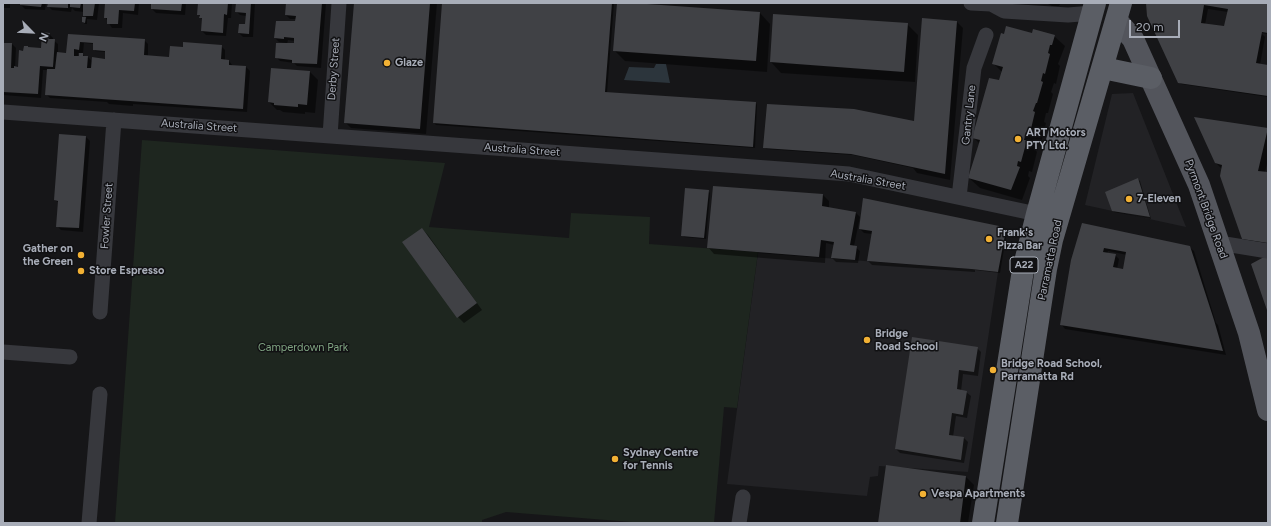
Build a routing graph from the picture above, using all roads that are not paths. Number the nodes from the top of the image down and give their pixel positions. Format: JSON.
{"nodes":[{"id":1,"x":339,"y":3,"type":"edge"},
{"id":2,"x":970,"y":3,"type":"edge"},
{"id":3,"x":991,"y":4,"type":"edge"},
{"id":4,"x":1094,"y":8,"type":"edge"},
{"id":5,"x":1119,"y":12,"type":"edge"},
{"id":6,"x":986,"y":34,"type":"dead end"},
{"id":7,"x":1103,"y":68,"type":"junction"},
{"id":8,"x":1151,"y":78,"type":"junction"},
{"id":9,"x":3,"y":112,"type":"edge"},
{"id":10,"x":114,"y":120,"type":"junction"},
{"id":11,"x":330,"y":136,"type":"junction"},
{"id":12,"x":959,"y":197,"type":"junction"},
{"id":13,"x":1037,"y":214,"type":"junction"},
{"id":14,"x":1219,"y":243,"type":"junction"},
{"id":15,"x":1268,"y":251,"type":"edge"},
{"id":16,"x":100,"y":312,"type":"dead end"},
{"id":17,"x":3,"y":352,"type":"edge"},
{"id":18,"x":70,"y":357,"type":"dead end"},
{"id":19,"x":100,"y":394,"type":"dead end"},
{"id":20,"x":1268,"y":410,"type":"edge"},
{"id":21,"x":743,"y":497,"type":"dead end"},
{"id":22,"x":89,"y":523,"type":"edge"},
{"id":23,"x":739,"y":523,"type":"edge"},
{"id":24,"x":983,"y":523,"type":"edge"},
{"id":25,"x":1007,"y":523,"type":"edge"}],
"edges":[{"from":1,"to":11,"type":"street","name":"Derby Street"},
{"from":2,"to":3,"type":"street"},
{"from":3,"to":4,"type":"street"},
{"from":4,"to":5,"type":"highway"},
{"from":4,"to":13,"type":"highway","name":"Parramatta Road","number":"A22"},
{"from":5,"to":7,"type":"highway","name":"Parramatta Road","number":"A22"},
{"from":5,"to":8,"type":"main road","name":"Pyrmont Bridge Road"},
{"from":6,"to":12,"type":"street","name":"Gantry Lane"},
{"from":7,"to":8,"type":"highway"},
{"from":7,"to":25,"type":"highway","name":"Parramatta Road","number":"A22"},
{"from":8,"to":14,"type":"main road","name":"Pyrmont Bridge Road"},
{"from":9,"to":10,"type":"street","name":"Australia Street"},
{"from":10,"to":11,"type":"street","name":"Australia Street"},
{"from":10,"to":16,"type":"street","name":"Fowler Street"},
{"from":11,"to":12,"type":"street","name":"Australia Street"},
{"from":12,"to":13,"type":"street","name":"Australia Street"},
{"from":13,"to":24,"type":"highway","name":"Parramatta Road","number":"A22"},
{"from":14,"to":15,"type":"street"},
{"from":14,"to":20,"type":"main road","name":"Pyrmont Bridge Road"},
{"from":17,"to":18,"type":"street"},
{"from":19,"to":22,"type":"street"},
{"from":21,"to":23,"type":"street"}]}
